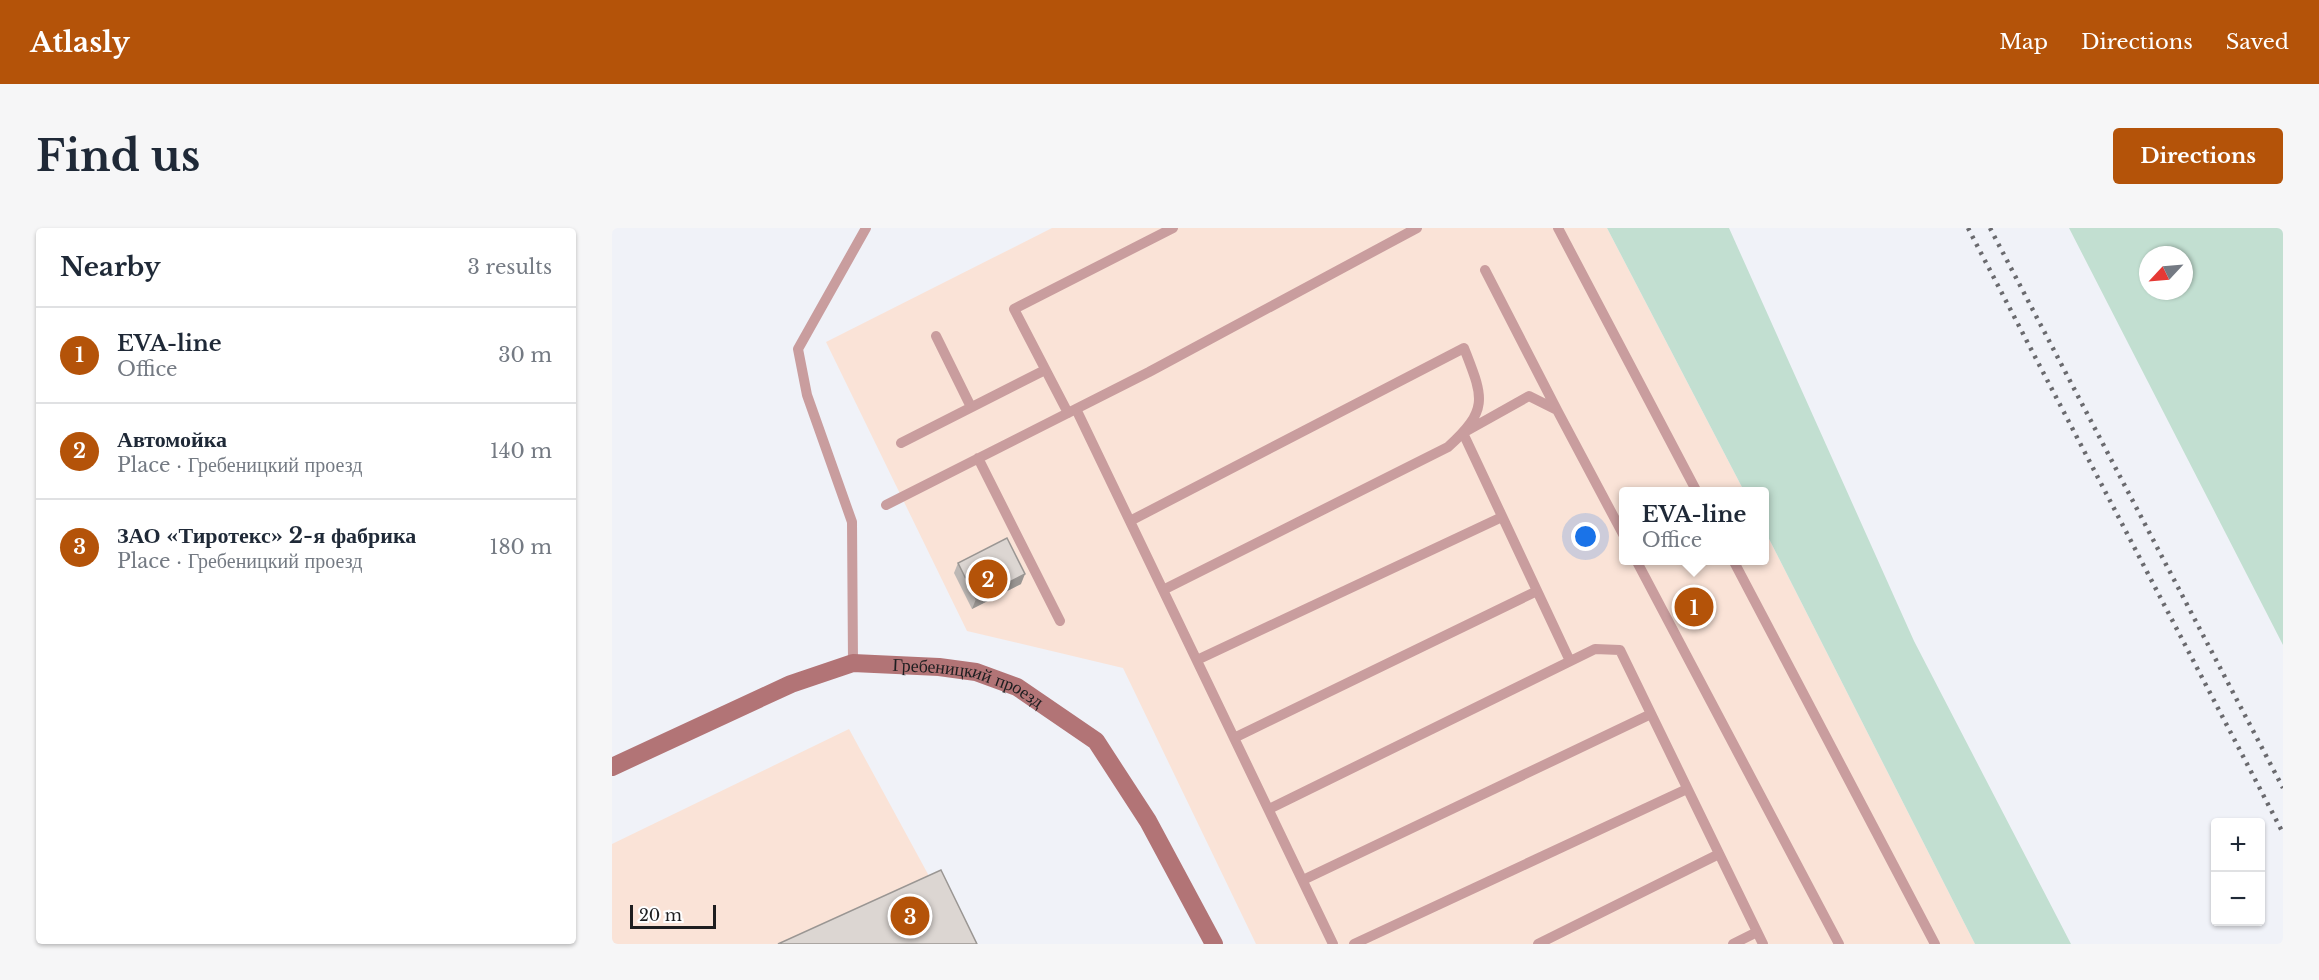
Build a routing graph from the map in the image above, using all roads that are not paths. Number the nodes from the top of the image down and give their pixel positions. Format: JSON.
{"nodes":[{"id":1,"x":866,"y":228,"type":"edge"},
{"id":2,"x":1173,"y":228,"type":"edge"},
{"id":3,"x":1417,"y":228,"type":"edge"},
{"id":4,"x":1558,"y":228,"type":"edge"},
{"id":5,"x":1485,"y":270,"type":"dead end"},
{"id":6,"x":936,"y":336,"type":"dead end"},
{"id":7,"x":1045,"y":370,"type":"junction"},
{"id":8,"x":971,"y":407,"type":"junction"},
{"id":9,"x":1557,"y":410,"type":"junction"},
{"id":10,"x":1072,"y":411,"type":"junction"},
{"id":11,"x":1463,"y":434,"type":"junction"},
{"id":12,"x":901,"y":443,"type":"dead end"},
{"id":13,"x":978,"y":458,"type":"junction"},
{"id":14,"x":1694,"y":487,"type":"edge"},
{"id":15,"x":886,"y":505,"type":"dead end"},
{"id":16,"x":1502,"y":517,"type":"junction"},
{"id":17,"x":1130,"y":521,"type":"junction"},
{"id":18,"x":1619,"y":528,"type":"edge"},
{"id":19,"x":1638,"y":565,"type":"edge"},
{"id":20,"x":1735,"y":565,"type":"edge"},
{"id":21,"x":1163,"y":590,"type":"junction"},
{"id":22,"x":1537,"y":591,"type":"junction"},
{"id":23,"x":1060,"y":621,"type":"dead end"},
{"id":24,"x":1197,"y":660,"type":"junction"},
{"id":25,"x":1570,"y":661,"type":"junction"},
{"id":26,"x":853,"y":663,"type":"junction"},
{"id":27,"x":1651,"y":714,"type":"junction"},
{"id":28,"x":1234,"y":738,"type":"junction"},
{"id":29,"x":612,"y":767,"type":"edge"},
{"id":30,"x":1687,"y":789,"type":"junction"},
{"id":31,"x":1269,"y":809,"type":"junction"},
{"id":32,"x":1719,"y":854,"type":"junction"},
{"id":33,"x":1303,"y":880,"type":"junction"},
{"id":34,"x":1757,"y":932,"type":"junction"},
{"id":35,"x":1214,"y":944,"type":"edge"},
{"id":36,"x":1333,"y":944,"type":"edge"},
{"id":37,"x":1354,"y":944,"type":"edge"},
{"id":38,"x":1538,"y":944,"type":"edge"},
{"id":39,"x":1733,"y":944,"type":"edge"},
{"id":40,"x":1762,"y":944,"type":"edge"},
{"id":41,"x":1839,"y":944,"type":"edge"},
{"id":42,"x":1935,"y":944,"type":"edge"}],
"edges":[{"from":1,"to":26,"type":"lane"},
{"from":2,"to":7,"type":"lane"},
{"from":3,"to":10,"type":"lane"},
{"from":4,"to":14,"type":"lane"},
{"from":5,"to":9,"type":"lane"},
{"from":6,"to":8,"type":"lane"},
{"from":7,"to":8,"type":"lane"},
{"from":7,"to":10,"type":"lane"},
{"from":8,"to":12,"type":"lane"},
{"from":9,"to":11,"type":"lane"},
{"from":9,"to":18,"type":"lane"},
{"from":10,"to":13,"type":"lane"},
{"from":10,"to":17,"type":"lane"},
{"from":11,"to":16,"type":"lane"},
{"from":11,"to":17,"type":"lane"},
{"from":11,"to":21,"type":"lane"},
{"from":13,"to":15,"type":"lane"},
{"from":13,"to":23,"type":"lane"},
{"from":16,"to":22,"type":"lane"},
{"from":16,"to":24,"type":"lane"},
{"from":17,"to":21,"type":"lane"},
{"from":19,"to":41,"type":"lane"},
{"from":20,"to":42,"type":"lane"},
{"from":21,"to":24,"type":"lane"},
{"from":22,"to":25,"type":"lane"},
{"from":22,"to":28,"type":"lane"},
{"from":24,"to":28,"type":"lane"},
{"from":25,"to":27,"type":"lane"},
{"from":25,"to":31,"type":"lane"},
{"from":26,"to":29,"type":"street","name":"Гребеницкий проезд"},
{"from":26,"to":35,"type":"street","name":"Гребеницкий проезд"},
{"from":27,"to":30,"type":"lane"},
{"from":27,"to":33,"type":"lane"},
{"from":28,"to":31,"type":"lane"},
{"from":30,"to":32,"type":"lane"},
{"from":30,"to":37,"type":"lane"},
{"from":31,"to":33,"type":"lane"},
{"from":32,"to":34,"type":"lane"},
{"from":32,"to":38,"type":"lane"},
{"from":33,"to":36,"type":"lane"},
{"from":34,"to":39,"type":"lane"},
{"from":34,"to":40,"type":"lane"}]}
